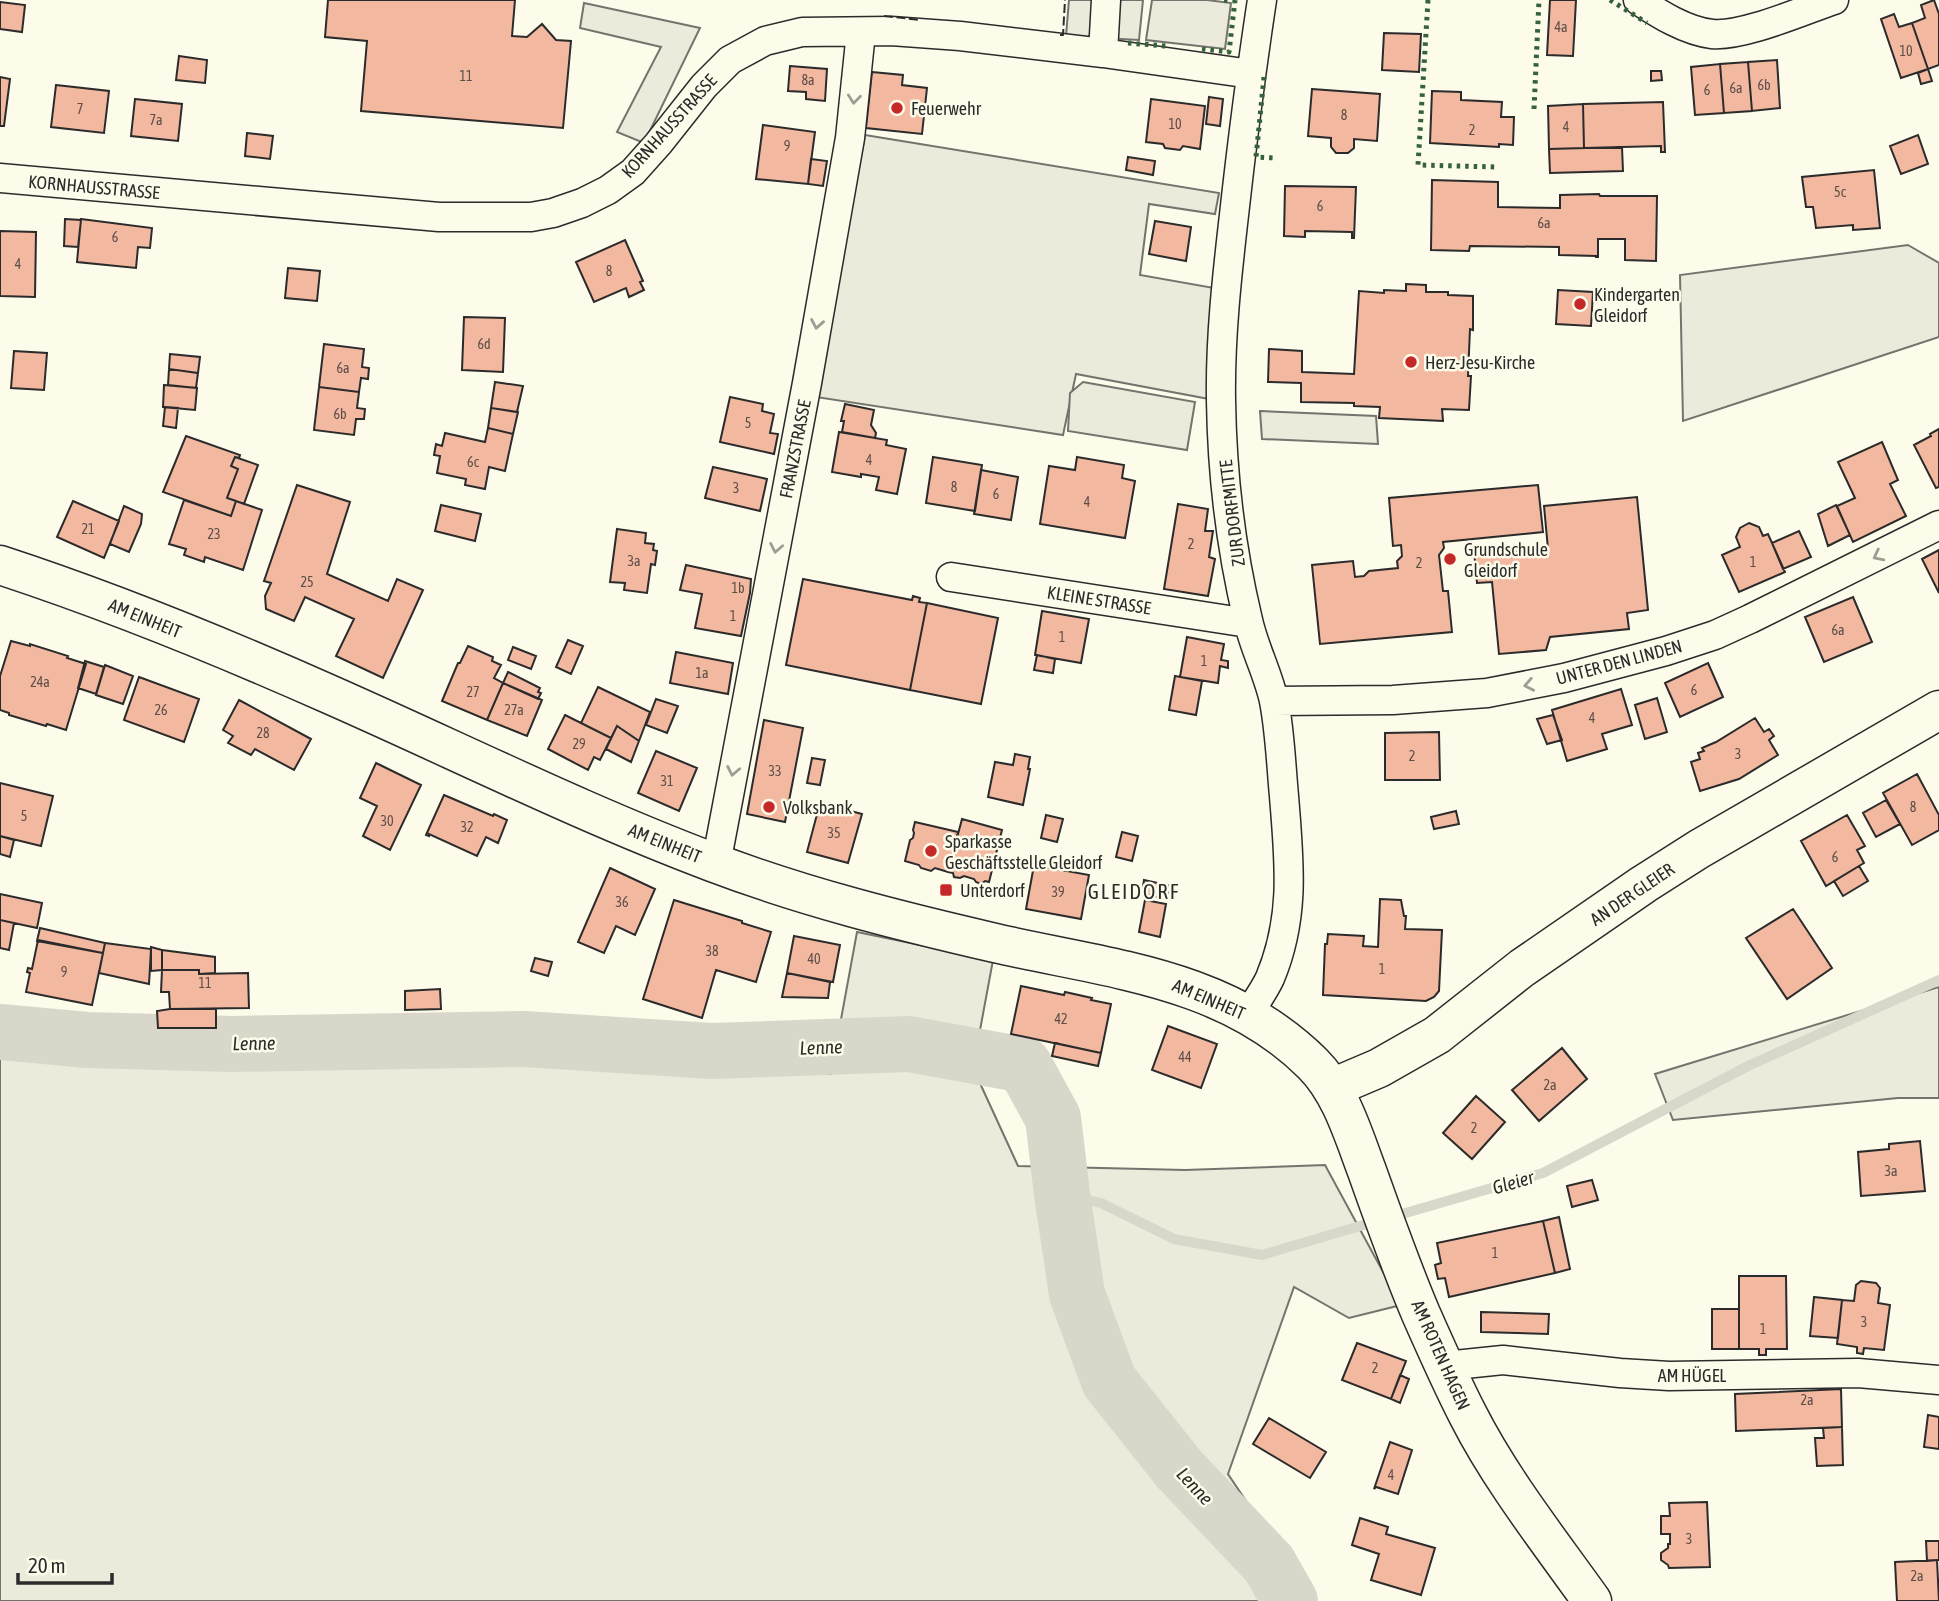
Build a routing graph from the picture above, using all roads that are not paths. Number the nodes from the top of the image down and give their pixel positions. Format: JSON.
{"nodes":[{"id":1,"x":1106,"y":0,"type":"edge"},
{"id":2,"x":1262,"y":0,"type":"edge"},
{"id":3,"x":1637,"y":0,"type":"edge"},
{"id":4,"x":1834,"y":0,"type":"edge"},
{"id":5,"x":861,"y":32,"type":"junction"},
{"id":6,"x":1103,"y":53,"type":"junction"},
{"id":7,"x":1251,"y":74,"type":"junction"},
{"id":8,"x":0,"y":178,"type":"edge"},
{"id":9,"x":1939,"y":525,"type":"edge"},
{"id":10,"x":0,"y":565,"type":"edge"},
{"id":11,"x":951,"y":576,"type":"dead end"},
{"id":12,"x":1248,"y":623,"type":"junction"},
{"id":13,"x":1274,"y":701,"type":"junction"},
{"id":14,"x":1939,"y":710,"type":"edge"},
{"id":15,"x":716,"y":864,"type":"junction"},
{"id":16,"x":1248,"y":1014,"type":"junction"},
{"id":17,"x":1332,"y":1088,"type":"junction"},
{"id":18,"x":1445,"y":1366,"type":"junction"},
{"id":19,"x":1939,"y":1381,"type":"edge"},
{"id":20,"x":1592,"y":1601,"type":"edge"}],
"edges":[{"from":1,"to":6,"type":"street"},
{"from":2,"to":7,"type":"street","name":"ZUR DORFMITTE"},
{"from":3,"to":4,"type":"street"},
{"from":5,"to":6,"type":"street","name":"KORNHAUSSTRASSE"},
{"from":5,"to":8,"type":"street","name":"KORNHAUSSTRASSE"},
{"from":5,"to":15,"type":"street","name":"FRANZSTRASSE","one_way":true},
{"from":6,"to":7,"type":"street","name":"KORNHAUSSTRASSE"},
{"from":7,"to":12,"type":"street","name":"ZUR DORFMITTE"},
{"from":9,"to":13,"type":"street","name":"UNTER DEN LINDEN","one_way":true},
{"from":10,"to":15,"type":"main road","name":"AM EINHEIT"},
{"from":11,"to":12,"type":"street","name":"KLEINE STRASSE"},
{"from":12,"to":13,"type":"street","name":"ZUR DORFMITTE"},
{"from":13,"to":16,"type":"street","name":"ZUR DORFMITTE"},
{"from":14,"to":17,"type":"main road","name":"AN DER GLEIER"},
{"from":15,"to":16,"type":"main road","name":"AM EINHEIT"},
{"from":16,"to":17,"type":"main road","name":"AM EINHEIT"},
{"from":17,"to":18,"type":"main road","name":"AM ROTEN HAGEN"},
{"from":18,"to":19,"type":"street","name":"AM HÜGEL"},
{"from":18,"to":20,"type":"main road","name":"AM ROTEN HAGEN"}]}
